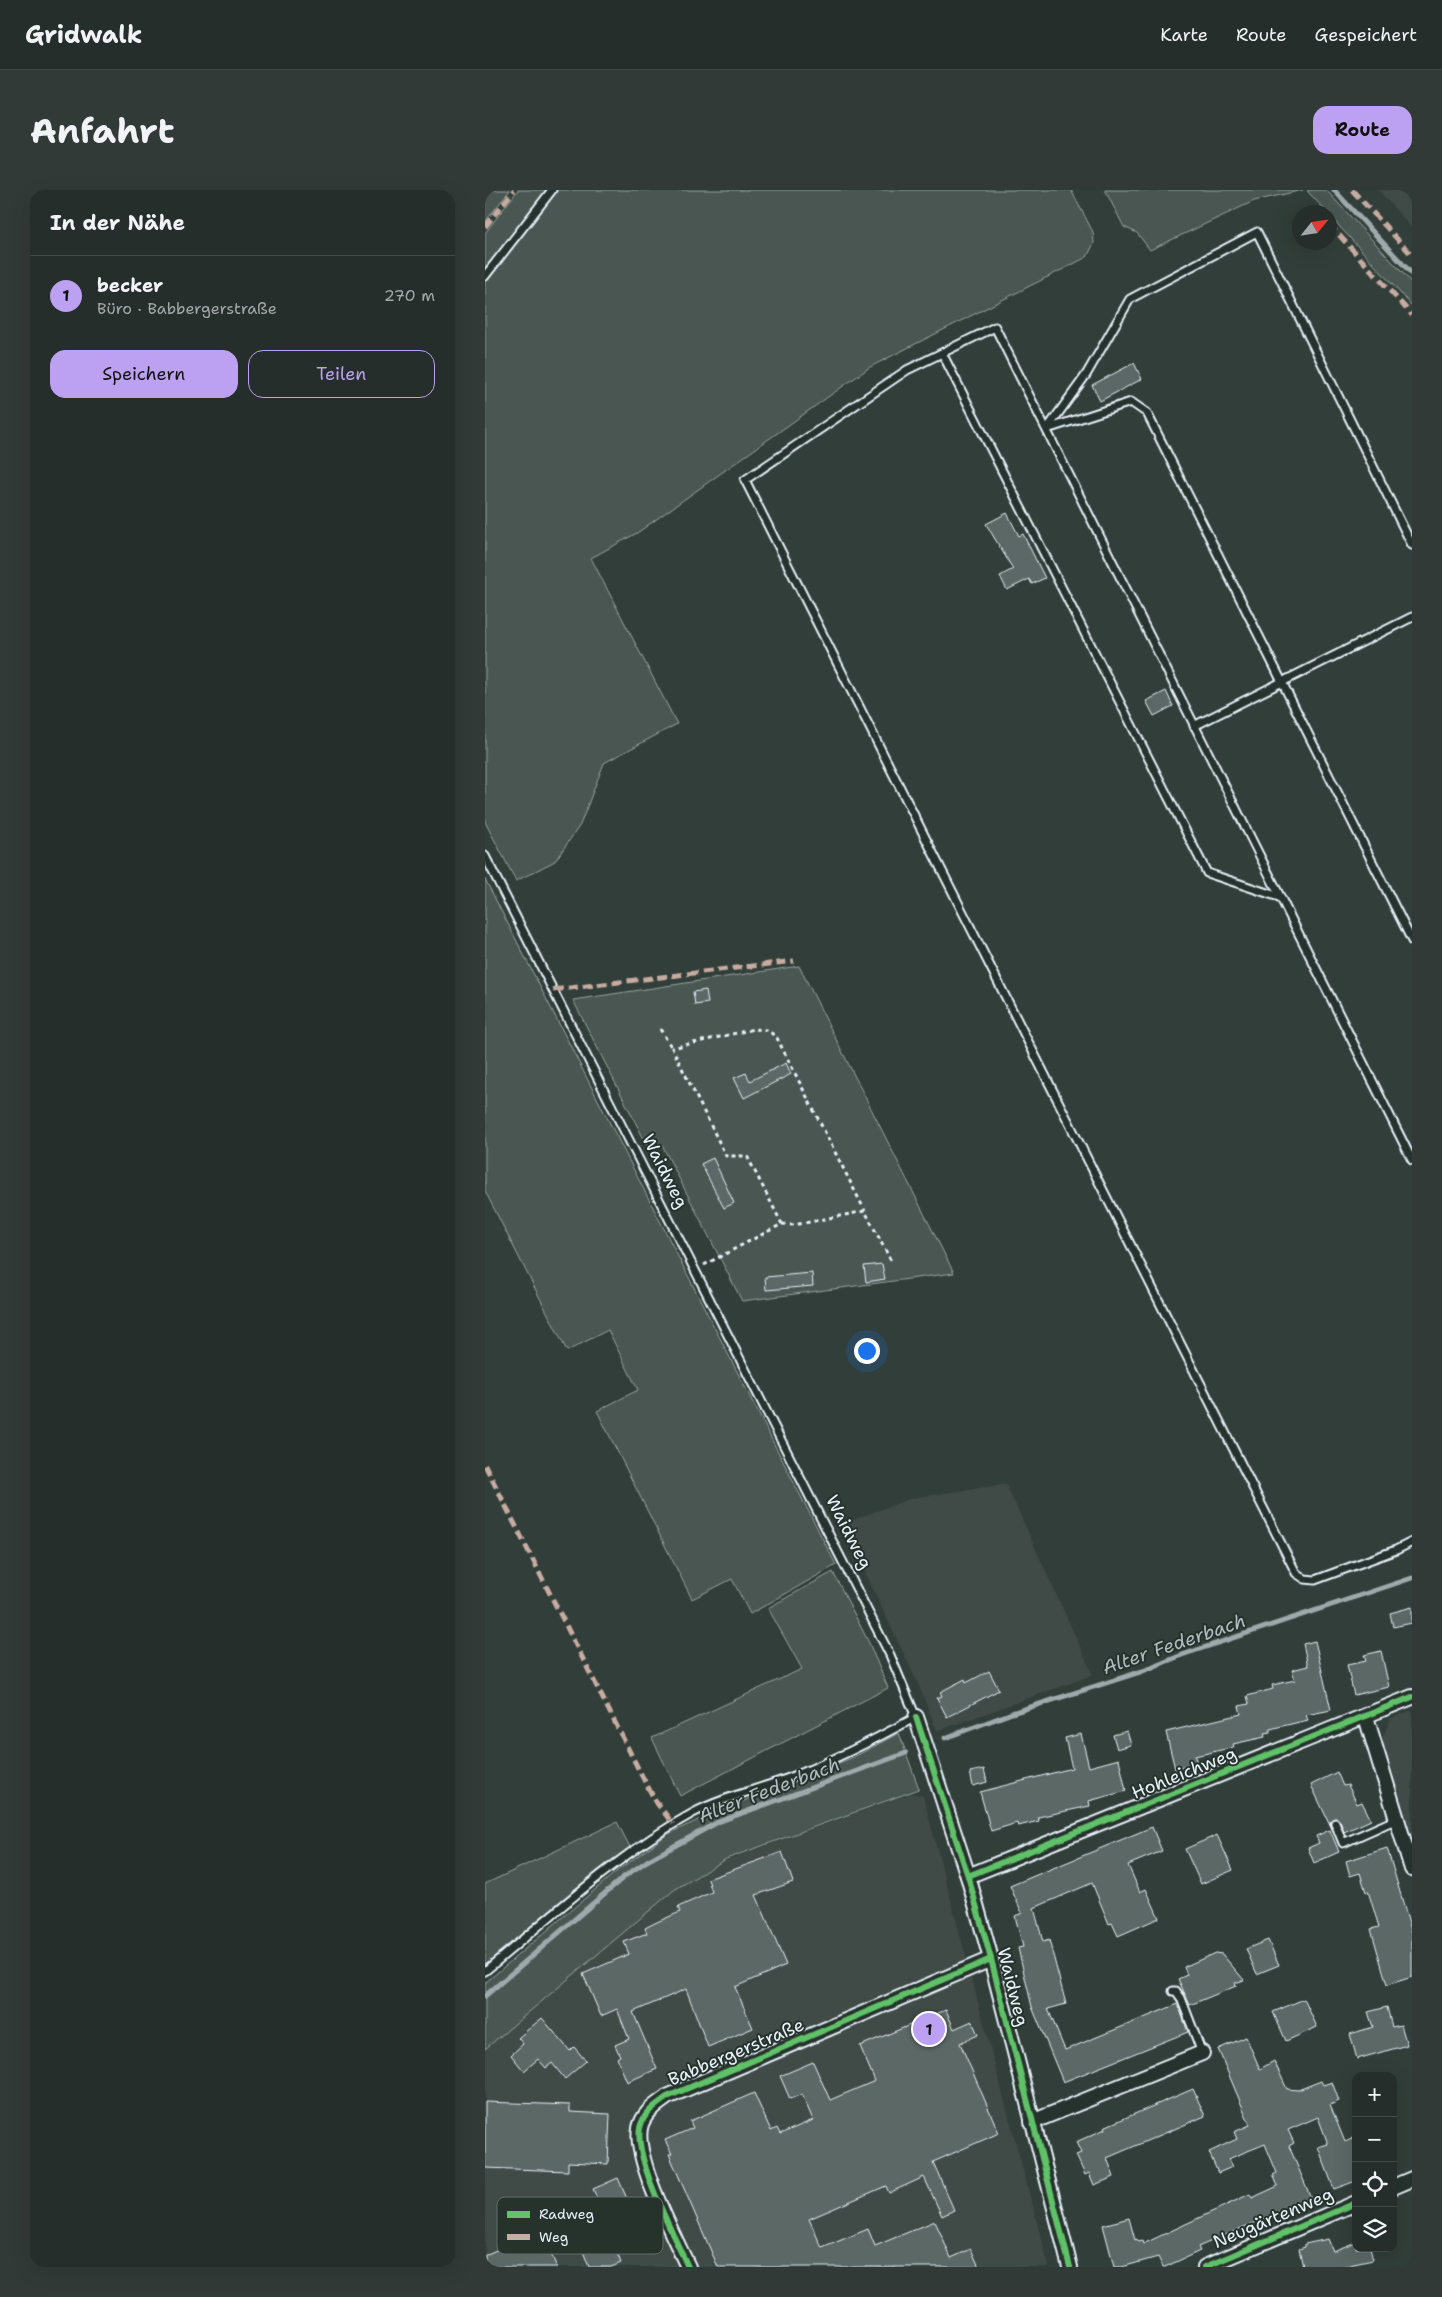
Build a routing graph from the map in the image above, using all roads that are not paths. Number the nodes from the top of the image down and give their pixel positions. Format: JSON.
{"nodes":[{"id":1,"x":551,"y":190,"type":"edge"},
{"id":2,"x":485,"y":276,"type":"edge"},
{"id":3,"x":942,"y":353,"type":"junction"},
{"id":4,"x":1047,"y":429,"type":"junction"},
{"id":5,"x":1412,"y":546,"type":"edge"},
{"id":6,"x":1412,"y":617,"type":"edge"},
{"id":7,"x":1281,"y":683,"type":"junction"},
{"id":8,"x":1194,"y":726,"type":"junction"},
{"id":9,"x":485,"y":856,"type":"edge"},
{"id":10,"x":1279,"y":897,"type":"junction"},
{"id":11,"x":1412,"y":941,"type":"edge"},
{"id":12,"x":1412,"y":1160,"type":"edge"},
{"id":13,"x":1412,"y":1542,"type":"edge"},
{"id":14,"x":1412,"y":1697,"type":"edge"},
{"id":15,"x":1366,"y":1716,"type":"junction"},
{"id":16,"x":915,"y":1717,"type":"junction"},
{"id":17,"x":1397,"y":1819,"type":"junction"},
{"id":18,"x":1335,"y":1823,"type":"dead end"},
{"id":19,"x":1412,"y":1869,"type":"edge"},
{"id":20,"x":967,"y":1876,"type":"junction"},
{"id":21,"x":991,"y":1959,"type":"junction"},
{"id":22,"x":485,"y":1972,"type":"edge"},
{"id":23,"x":1173,"y":1991,"type":"dead end"},
{"id":24,"x":1202,"y":2053,"type":"joint"},
{"id":25,"x":1032,"y":2122,"type":"junction"},
{"id":26,"x":1412,"y":2179,"type":"edge"},
{"id":27,"x":1397,"y":2185,"type":"edge"},
{"id":28,"x":658,"y":2197,"type":"edge"},
{"id":29,"x":1352,"y":2205,"type":"edge"},
{"id":30,"x":663,"y":2208,"type":"edge"},
{"id":31,"x":688,"y":2267,"type":"edge"},
{"id":32,"x":1070,"y":2267,"type":"edge"},
{"id":33,"x":1205,"y":2267,"type":"edge"}],
"edges":[{"from":1,"to":2,"type":"lane"},
{"from":3,"to":4,"type":"lane"},
{"from":3,"to":10,"type":"lane"},
{"from":3,"to":13,"type":"lane"},
{"from":4,"to":5,"type":"lane"},
{"from":4,"to":7,"type":"lane"},
{"from":4,"to":8,"type":"lane"},
{"from":6,"to":7,"type":"lane"},
{"from":7,"to":8,"type":"lane"},
{"from":7,"to":11,"type":"lane"},
{"from":8,"to":10,"type":"lane"},
{"from":9,"to":16,"type":"lane","name":"Waidweg"},
{"from":10,"to":12,"type":"lane"},
{"from":14,"to":15,"type":"street","name":"Hohleichweg"},
{"from":15,"to":17,"type":"street"},
{"from":15,"to":20,"type":"street","name":"Hohleichweg"},
{"from":16,"to":20,"type":"street","name":"Waidweg"},
{"from":16,"to":22,"type":"lane"},
{"from":17,"to":18,"type":"lane"},
{"from":17,"to":19,"type":"street"},
{"from":20,"to":21,"type":"street","name":"Waidweg"},
{"from":21,"to":25,"type":"street","name":"Waidweg"},
{"from":21,"to":28,"type":"street","name":"Babbergerstraße"},
{"from":23,"to":24,"type":"lane"},
{"from":24,"to":25,"type":"street"},
{"from":25,"to":32,"type":"street","name":"Waidweg"},
{"from":26,"to":27,"type":"street"},
{"from":29,"to":33,"type":"street","name":"Neugärtenweg"},
{"from":30,"to":31,"type":"street","name":"Babbergerstraße"}]}
